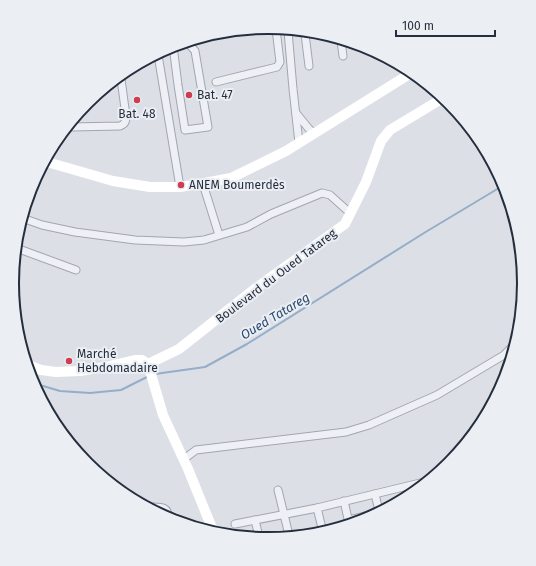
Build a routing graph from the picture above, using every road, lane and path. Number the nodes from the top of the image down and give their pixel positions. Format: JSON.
{"nodes":[{"id":1,"x":277,"y":35,"type":"edge"},
{"id":2,"x":288,"y":35,"type":"edge"},
{"id":3,"x":305,"y":37,"type":"edge"},
{"id":4,"x":341,"y":45,"type":"edge"},
{"id":5,"x":191,"y":46,"type":"edge"},
{"id":6,"x":174,"y":53,"type":"edge"},
{"id":7,"x":343,"y":56,"type":"dead end"},
{"id":8,"x":159,"y":60,"type":"edge"},
{"id":9,"x":309,"y":66,"type":"dead end"},
{"id":10,"x":406,"y":76,"type":"edge"},
{"id":11,"x":122,"y":81,"type":"edge"},
{"id":12,"x":216,"y":82,"type":"dead end"},
{"id":13,"x":438,"y":101,"type":"edge"},
{"id":14,"x":296,"y":113,"type":"junction"},
{"id":15,"x":74,"y":127,"type":"edge"},
{"id":16,"x":314,"y":133,"type":"junction"},
{"id":17,"x":299,"y":142,"type":"junction"},
{"id":18,"x":50,"y":163,"type":"edge"},
{"id":19,"x":203,"y":184,"type":"junction"},
{"id":20,"x":180,"y":186,"type":"junction"},
{"id":21,"x":350,"y":213,"type":"junction"},
{"id":22,"x":27,"y":220,"type":"edge"},
{"id":23,"x":219,"y":235,"type":"junction"},
{"id":24,"x":21,"y":250,"type":"edge"},
{"id":25,"x":76,"y":270,"type":"dead end"},
{"id":26,"x":508,"y":351,"type":"edge"},
{"id":27,"x":34,"y":367,"type":"edge"},
{"id":28,"x":149,"y":368,"type":"junction"},
{"id":29,"x":184,"y":459,"type":"junction"},
{"id":30,"x":278,"y":490,"type":"dead end"},
{"id":31,"x":402,"y":491,"type":"edge"},
{"id":32,"x":375,"y":494,"type":"junction"},
{"id":33,"x":344,"y":501,"type":"junction"},
{"id":34,"x":159,"y":506,"type":"edge"},
{"id":35,"x":378,"y":506,"type":"edge"},
{"id":36,"x":317,"y":508,"type":"junction"},
{"id":37,"x":168,"y":510,"type":"edge"},
{"id":38,"x":284,"y":514,"type":"junction"},
{"id":39,"x":348,"y":519,"type":"edge"},
{"id":40,"x":255,"y":520,"type":"junction"},
{"id":41,"x":235,"y":524,"type":"dead end"},
{"id":42,"x":211,"y":525,"type":"edge"},
{"id":43,"x":322,"y":526,"type":"edge"},
{"id":44,"x":258,"y":531,"type":"edge"},
{"id":45,"x":288,"y":531,"type":"edge"}],
"edges":[{"from":1,"to":12,"type":"street"},
{"from":2,"to":14,"type":"street"},
{"from":3,"to":9,"type":"street"},
{"from":4,"to":7,"type":"street"},
{"from":5,"to":6,"type":"street"},
{"from":8,"to":20,"type":"street"},
{"from":10,"to":16,"type":"street"},
{"from":11,"to":15,"type":"street"},
{"from":13,"to":21,"type":"street","name":"Boulevard du Oued Tatareg"},
{"from":14,"to":16,"type":"street"},
{"from":14,"to":17,"type":"street"},
{"from":16,"to":17,"type":"street"},
{"from":17,"to":19,"type":"street"},
{"from":18,"to":20,"type":"street"},
{"from":19,"to":20,"type":"street"},
{"from":19,"to":23,"type":"street"},
{"from":21,"to":23,"type":"street"},
{"from":21,"to":28,"type":"street","name":"Boulevard du Oued Tatareg"},
{"from":22,"to":23,"type":"street"},
{"from":24,"to":25,"type":"street"},
{"from":26,"to":29,"type":"street"},
{"from":27,"to":28,"type":"street"},
{"from":28,"to":29,"type":"street"},
{"from":29,"to":42,"type":"street"},
{"from":30,"to":38,"type":"street"},
{"from":31,"to":32,"type":"street"},
{"from":32,"to":33,"type":"street"},
{"from":32,"to":35,"type":"street"},
{"from":33,"to":36,"type":"street"},
{"from":33,"to":39,"type":"street"},
{"from":34,"to":37,"type":"street"},
{"from":36,"to":38,"type":"street"},
{"from":36,"to":43,"type":"street"},
{"from":38,"to":40,"type":"street"},
{"from":38,"to":45,"type":"street"},
{"from":40,"to":41,"type":"street"},
{"from":40,"to":44,"type":"street"}]}
